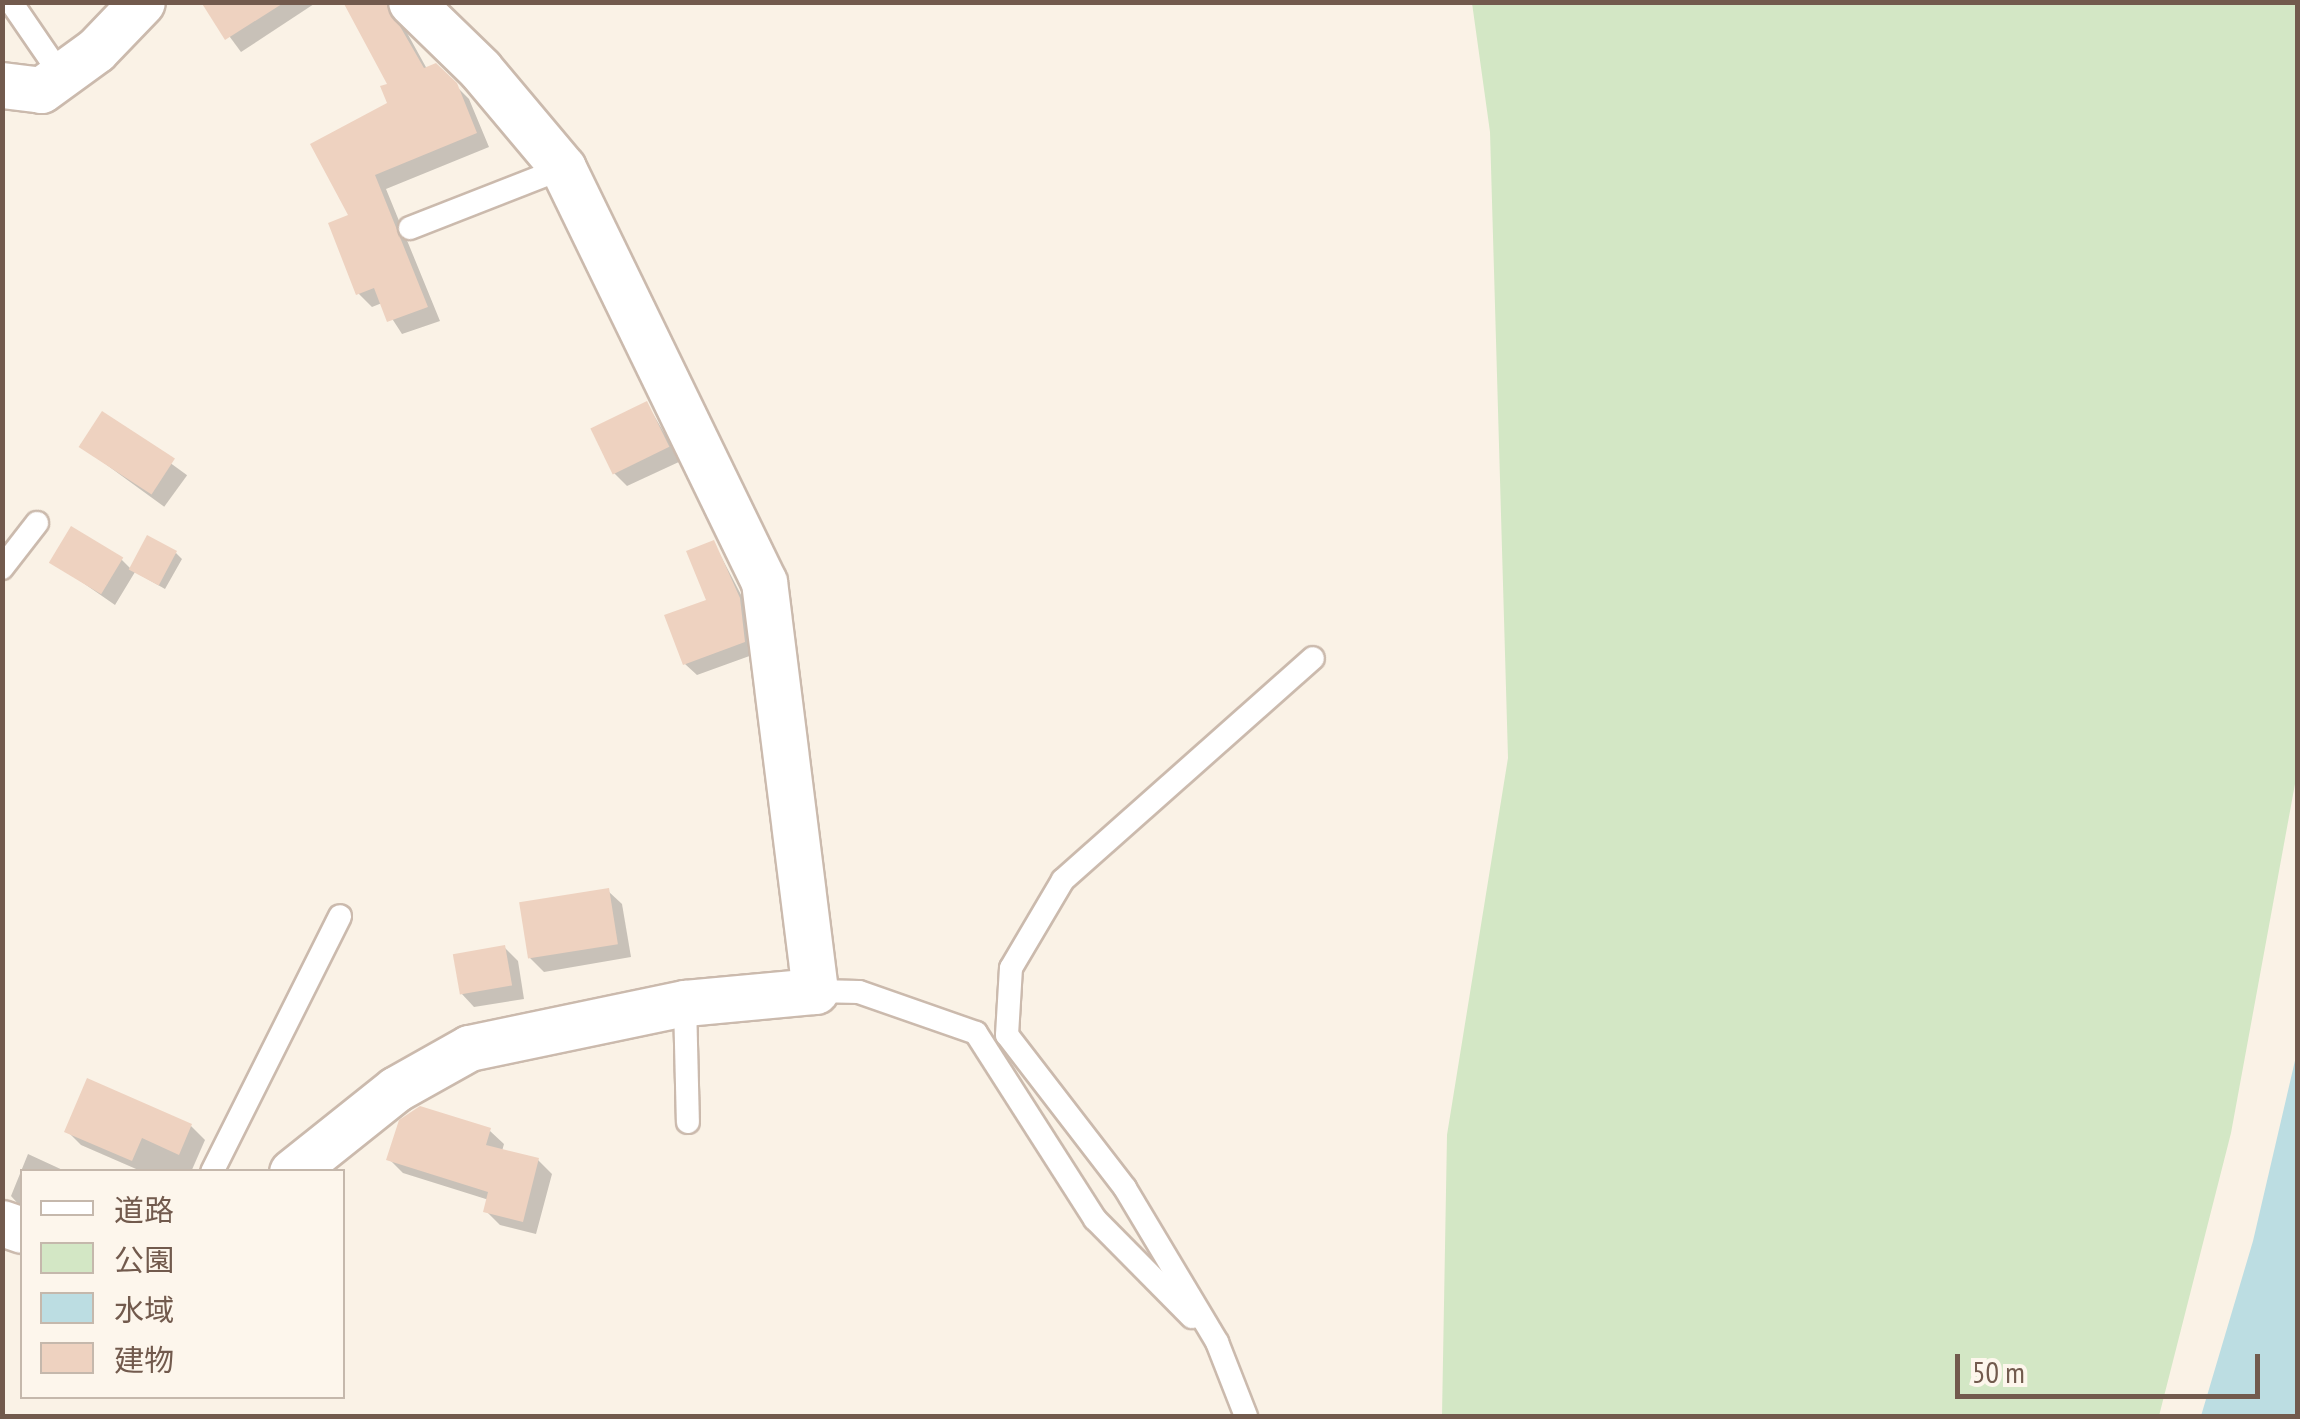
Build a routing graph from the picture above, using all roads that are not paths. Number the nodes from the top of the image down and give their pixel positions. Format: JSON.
{"nodes":[{"id":1,"x":11,"y":2,"type":"edge"},
{"id":2,"x":142,"y":2,"type":"edge"},
{"id":3,"x":411,"y":2,"type":"edge"},
{"id":4,"x":61,"y":75,"type":"junction"},
{"id":5,"x":2,"y":84,"type":"edge"},
{"id":6,"x":563,"y":168,"type":"junction"},
{"id":7,"x":410,"y":228,"type":"dead end"},
{"id":8,"x":37,"y":523,"type":"dead end"},
{"id":9,"x":2,"y":568,"type":"edge"},
{"id":10,"x":1312,"y":658,"type":"dead end"},
{"id":11,"x":340,"y":916,"type":"dead end"},
{"id":12,"x":815,"y":991,"type":"junction"},
{"id":13,"x":686,"y":1003,"type":"junction"},
{"id":14,"x":688,"y":1122,"type":"dead end"},
{"id":15,"x":214,"y":1169,"type":"edge"},
{"id":16,"x":296,"y":1169,"type":"edge"},
{"id":17,"x":1217,"y":1342,"type":"junction"},
{"id":18,"x":1246,"y":1416,"type":"edge"}],
"edges":[{"from":1,"to":4,"type":"lane"},
{"from":2,"to":4,"type":"street"},
{"from":3,"to":6,"type":"street"},
{"from":4,"to":5,"type":"street"},
{"from":6,"to":7,"type":"lane"},
{"from":6,"to":12,"type":"street"},
{"from":8,"to":9,"type":"lane"},
{"from":10,"to":17,"type":"lane"},
{"from":11,"to":15,"type":"lane"},
{"from":12,"to":13,"type":"street"},
{"from":12,"to":17,"type":"lane"},
{"from":13,"to":14,"type":"lane"},
{"from":13,"to":16,"type":"street"},
{"from":17,"to":18,"type":"lane"}]}
